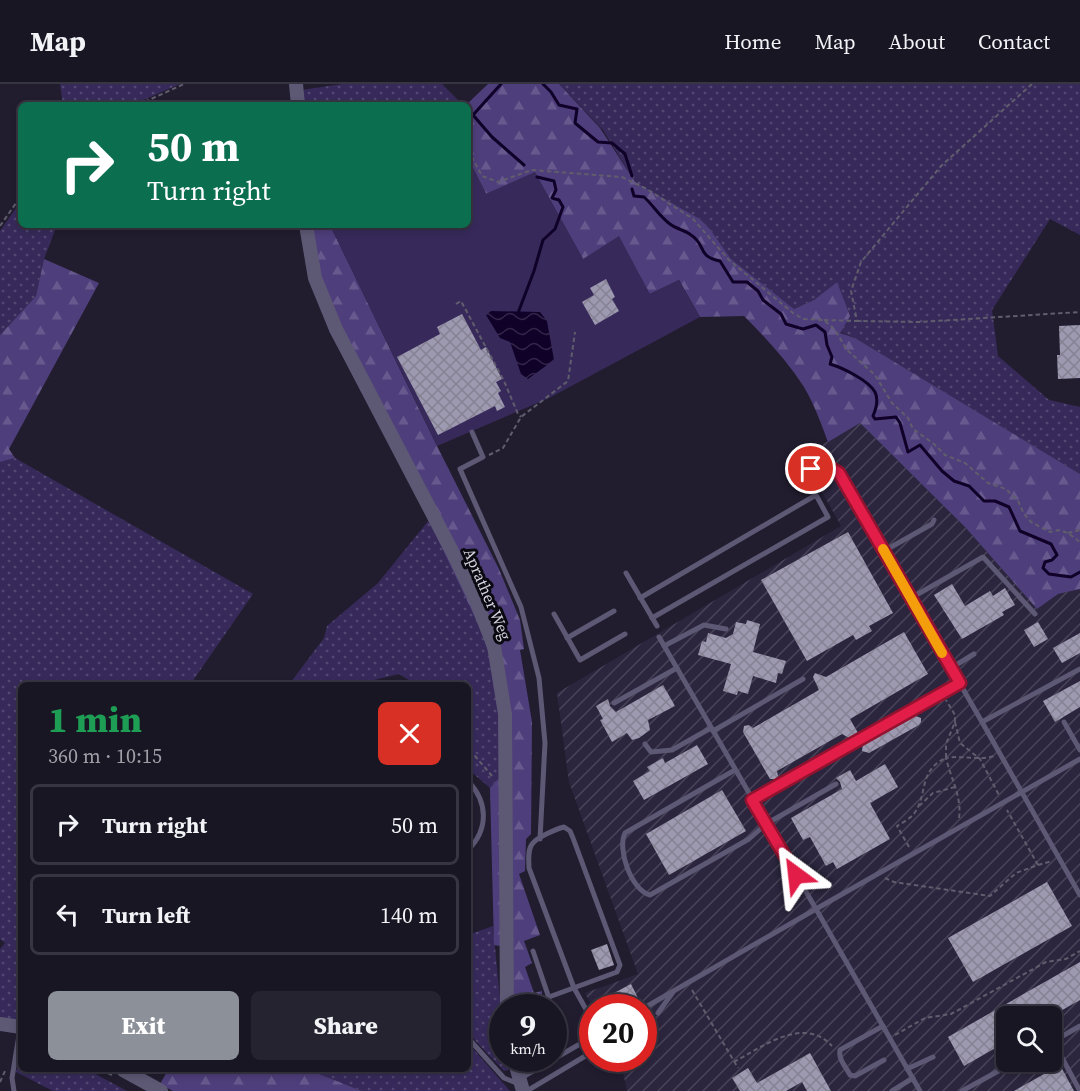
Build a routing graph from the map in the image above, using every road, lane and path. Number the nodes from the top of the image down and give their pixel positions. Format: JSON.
{"nodes":[{"id":1,"x":184,"y":84,"type":"edge"},
{"id":2,"x":296,"y":84,"type":"edge"},
{"id":3,"x":1032,"y":84,"type":"edge"},
{"id":4,"x":145,"y":102,"type":"edge"},
{"id":5,"x":298,"y":102,"type":"edge"},
{"id":6,"x":471,"y":156,"type":"edge"},
{"id":7,"x":18,"y":200,"type":"edge"},
{"id":8,"x":0,"y":226,"type":"edge"},
{"id":9,"x":307,"y":228,"type":"edge"},
{"id":10,"x":456,"y":304,"type":"dead end"},
{"id":11,"x":1080,"y":312,"type":"edge"},
{"id":12,"x":824,"y":320,"type":"junction"},
{"id":13,"x":857,"y":321,"type":"junction"},
{"id":14,"x":574,"y":332,"type":"dead end"},
{"id":15,"x":521,"y":417,"type":"junction"},
{"id":16,"x":472,"y":432,"type":"dead end"},
{"id":17,"x":483,"y":457,"type":"junction"},
{"id":18,"x":811,"y":469,"type":"dead end"},
{"id":19,"x":934,"y":520,"type":"dead end"},
{"id":20,"x":1080,"y":530,"type":"edge"},
{"id":21,"x":1068,"y":533,"type":"junction"},
{"id":22,"x":1080,"y":542,"type":"edge"},
{"id":23,"x":884,"y":551,"type":"junction"},
{"id":24,"x":626,"y":573,"type":"dead end"},
{"id":25,"x":640,"y":598,"type":"junction"},
{"id":26,"x":911,"y":598,"type":"junction"},
{"id":27,"x":614,"y":611,"type":"dead end"},
{"id":28,"x":1035,"y":614,"type":"dead end"},
{"id":29,"x":554,"y":615,"type":"dead end"},
{"id":30,"x":652,"y":618,"type":"junction"},
{"id":31,"x":657,"y":626,"type":"dead end"},
{"id":32,"x":726,"y":629,"type":"dead end"},
{"id":33,"x":625,"y":634,"type":"dead end"},
{"id":34,"x":659,"y":637,"type":"dead end"},
{"id":35,"x":567,"y":638,"type":"junction"},
{"id":36,"x":664,"y":646,"type":"junction"},
{"id":37,"x":974,"y":654,"type":"dead end"},
{"id":38,"x":677,"y":668,"type":"junction"},
{"id":39,"x":951,"y":668,"type":"junction"},
{"id":40,"x":1080,"y":669,"type":"edge"},
{"id":41,"x":803,"y":679,"type":"dead end"},
{"id":42,"x":960,"y":683,"type":"junction"},
{"id":43,"x":942,"y":693,"type":"junction"},
{"id":44,"x":614,"y":703,"type":"dead end"},
{"id":45,"x":955,"y":722,"type":"junction"},
{"id":46,"x":982,"y":722,"type":"junction"},
{"id":47,"x":1064,"y":722,"type":"dead end"},
{"id":48,"x":712,"y":730,"type":"junction"},
{"id":49,"x":645,"y":744,"type":"dead end"},
{"id":50,"x":1080,"y":750,"type":"edge"},
{"id":51,"x":999,"y":753,"type":"junction"},
{"id":52,"x":471,"y":754,"type":"edge"},
{"id":53,"x":946,"y":758,"type":"junction"},
{"id":54,"x":980,"y":759,"type":"junction"},
{"id":55,"x":1080,"y":759,"type":"edge"},
{"id":56,"x":735,"y":770,"type":"junction"},
{"id":57,"x":495,"y":780,"type":"dead end"},
{"id":58,"x":836,"y":784,"type":"dead end"},
{"id":59,"x":471,"y":785,"type":"edge"},
{"id":60,"x":955,"y":787,"type":"junction"},
{"id":61,"x":1021,"y":792,"type":"junction"},
{"id":62,"x":752,"y":800,"type":"junction"},
{"id":63,"x":1003,"y":803,"type":"junction"},
{"id":64,"x":918,"y":807,"type":"junction"},
{"id":65,"x":766,"y":824,"type":"junction"},
{"id":66,"x":958,"y":829,"type":"junction"},
{"id":67,"x":540,"y":839,"type":"junction"},
{"id":68,"x":471,"y":846,"type":"edge"},
{"id":69,"x":913,"y":854,"type":"junction"},
{"id":70,"x":1060,"y":859,"type":"junction"},
{"id":71,"x":1038,"y":865,"type":"junction"},
{"id":72,"x":878,"y":874,"type":"junction"},
{"id":73,"x":1080,"y":895,"type":"edge"},
{"id":74,"x":816,"y":909,"type":"junction"},
{"id":75,"x":533,"y":951,"type":"dead end"},
{"id":76,"x":1080,"y":951,"type":"edge"},
{"id":77,"x":688,"y":982,"type":"junction"},
{"id":78,"x":574,"y":988,"type":"junction"},
{"id":79,"x":674,"y":990,"type":"junction"},
{"id":80,"x":507,"y":994,"type":"edge"},
{"id":81,"x":548,"y":994,"type":"edge"},
{"id":82,"x":559,"y":994,"type":"edge"},
{"id":83,"x":579,"y":997,"type":"edge"},
{"id":84,"x":657,"y":1000,"type":"edge"},
{"id":85,"x":658,"y":1013,"type":"dead end"},
{"id":86,"x":0,"y":1024,"type":"edge"},
{"id":87,"x":883,"y":1026,"type":"junction"},
{"id":88,"x":1080,"y":1026,"type":"edge"},
{"id":89,"x":18,"y":1027,"type":"edge"},
{"id":90,"x":1062,"y":1036,"type":"edge"},
{"id":91,"x":890,"y":1038,"type":"junction"},
{"id":92,"x":18,"y":1040,"type":"edge"},
{"id":93,"x":471,"y":1041,"type":"edge"},
{"id":94,"x":579,"y":1046,"type":"edge"},
{"id":95,"x":839,"y":1053,"type":"junction"},
{"id":96,"x":933,"y":1057,"type":"dead end"},
{"id":97,"x":579,"y":1058,"type":"edge"},
{"id":98,"x":884,"y":1060,"type":"dead end"},
{"id":99,"x":1062,"y":1060,"type":"edge"},
{"id":100,"x":734,"y":1062,"type":"junction"},
{"id":101,"x":738,"y":1068,"type":"dead end"},
{"id":102,"x":908,"y":1069,"type":"junction"},
{"id":103,"x":127,"y":1072,"type":"edge"},
{"id":104,"x":997,"y":1072,"type":"edge"},
{"id":105,"x":913,"y":1078,"type":"junction"},
{"id":106,"x":522,"y":1086,"type":"edge"},
{"id":107,"x":14,"y":1091,"type":"edge"},
{"id":108,"x":162,"y":1091,"type":"edge"},
{"id":109,"x":892,"y":1091,"type":"edge"},
{"id":110,"x":920,"y":1091,"type":"edge"},
{"id":111,"x":963,"y":1091,"type":"edge"},
{"id":112,"x":1080,"y":1091,"type":"edge"}],
"edges":[{"from":1,"to":4,"type":"path"},
{"from":2,"to":5,"type":"street"},
{"from":3,"to":13,"type":"path"},
{"from":6,"to":12,"type":"path"},
{"from":7,"to":8,"type":"path"},
{"from":9,"to":80,"type":"street","name":"Aprather Weg"},
{"from":10,"to":15,"type":"path"},
{"from":11,"to":13,"type":"path"},
{"from":12,"to":13,"type":"path"},
{"from":12,"to":21,"type":"path"},
{"from":14,"to":15,"type":"path"},
{"from":15,"to":17,"type":"path"},
{"from":16,"to":17,"type":"lane"},
{"from":17,"to":67,"type":"lane"},
{"from":18,"to":23,"type":"lane"},
{"from":19,"to":23,"type":"lane"},
{"from":20,"to":21,"type":"path"},
{"from":21,"to":22,"type":"path"},
{"from":23,"to":26,"type":"lane"},
{"from":24,"to":25,"type":"lane"},
{"from":25,"to":30,"type":"lane"},
{"from":25,"to":30,"type":"lane"},
{"from":26,"to":28,"type":"lane"},
{"from":26,"to":39,"type":"lane"},
{"from":27,"to":35,"type":"lane"},
{"from":29,"to":35,"type":"lane"},
{"from":30,"to":31,"type":"lane"},
{"from":32,"to":36,"type":"lane"},
{"from":33,"to":35,"type":"lane"},
{"from":34,"to":36,"type":"lane"},
{"from":36,"to":38,"type":"lane"},
{"from":37,"to":39,"type":"lane"},
{"from":38,"to":44,"type":"lane"},
{"from":38,"to":48,"type":"lane"},
{"from":39,"to":42,"type":"lane"},
{"from":40,"to":46,"type":"lane"},
{"from":41,"to":48,"type":"lane"},
{"from":42,"to":43,"type":"lane"},
{"from":42,"to":46,"type":"lane"},
{"from":43,"to":45,"type":"path"},
{"from":43,"to":62,"type":"lane"},
{"from":45,"to":53,"type":"path"},
{"from":45,"to":54,"type":"path"},
{"from":46,"to":51,"type":"lane"},
{"from":47,"to":50,"type":"lane"},
{"from":48,"to":49,"type":"lane"},
{"from":48,"to":56,"type":"lane"},
{"from":51,"to":54,"type":"path"},
{"from":51,"to":61,"type":"lane"},
{"from":52,"to":57,"type":"path"},
{"from":53,"to":54,"type":"path"},
{"from":53,"to":60,"type":"path"},
{"from":53,"to":64,"type":"path"},
{"from":54,"to":63,"type":"path"},
{"from":55,"to":61,"type":"lane"},
{"from":56,"to":62,"type":"lane"},
{"from":56,"to":65,"type":"lane"},
{"from":58,"to":65,"type":"lane"},
{"from":59,"to":68,"type":"lane"},
{"from":60,"to":64,"type":"path"},
{"from":60,"to":66,"type":"path"},
{"from":61,"to":63,"type":"lane"},
{"from":61,"to":70,"type":"lane"},
{"from":62,"to":65,"type":"lane"},
{"from":63,"to":66,"type":"lane"},
{"from":63,"to":71,"type":"path"},
{"from":64,"to":69,"type":"path"},
{"from":65,"to":74,"type":"lane"},
{"from":66,"to":69,"type":"lane"},
{"from":67,"to":78,"type":"lane"},
{"from":67,"to":78,"type":"lane"},
{"from":69,"to":72,"type":"lane"},
{"from":70,"to":71,"type":"path"},
{"from":70,"to":73,"type":"lane"},
{"from":71,"to":72,"type":"path"},
{"from":72,"to":74,"type":"lane"},
{"from":74,"to":77,"type":"lane"},
{"from":74,"to":87,"type":"lane"},
{"from":75,"to":81,"type":"lane"},
{"from":76,"to":91,"type":"path"},
{"from":77,"to":79,"type":"lane"},
{"from":77,"to":100,"type":"path"},
{"from":78,"to":82,"type":"lane"},
{"from":78,"to":83,"type":"lane"},
{"from":79,"to":84,"type":"lane"},
{"from":79,"to":85,"type":"lane"},
{"from":86,"to":89,"type":"street"},
{"from":87,"to":91,"type":"lane"},
{"from":87,"to":95,"type":"lane"},
{"from":88,"to":90,"type":"lane"},
{"from":91,"to":102,"type":"lane"},
{"from":92,"to":107,"type":"lane"},
{"from":93,"to":106,"type":"lane"},
{"from":94,"to":106,"type":"lane"},
{"from":95,"to":98,"type":"lane"},
{"from":95,"to":100,"type":"path"},
{"from":96,"to":102,"type":"lane"},
{"from":97,"to":106,"type":"lane"},
{"from":99,"to":112,"type":"lane"},
{"from":100,"to":101,"type":"path"},
{"from":102,"to":105,"type":"lane"},
{"from":103,"to":108,"type":"street"},
{"from":104,"to":111,"type":"lane"},
{"from":105,"to":109,"type":"lane"},
{"from":105,"to":110,"type":"lane"}]}
